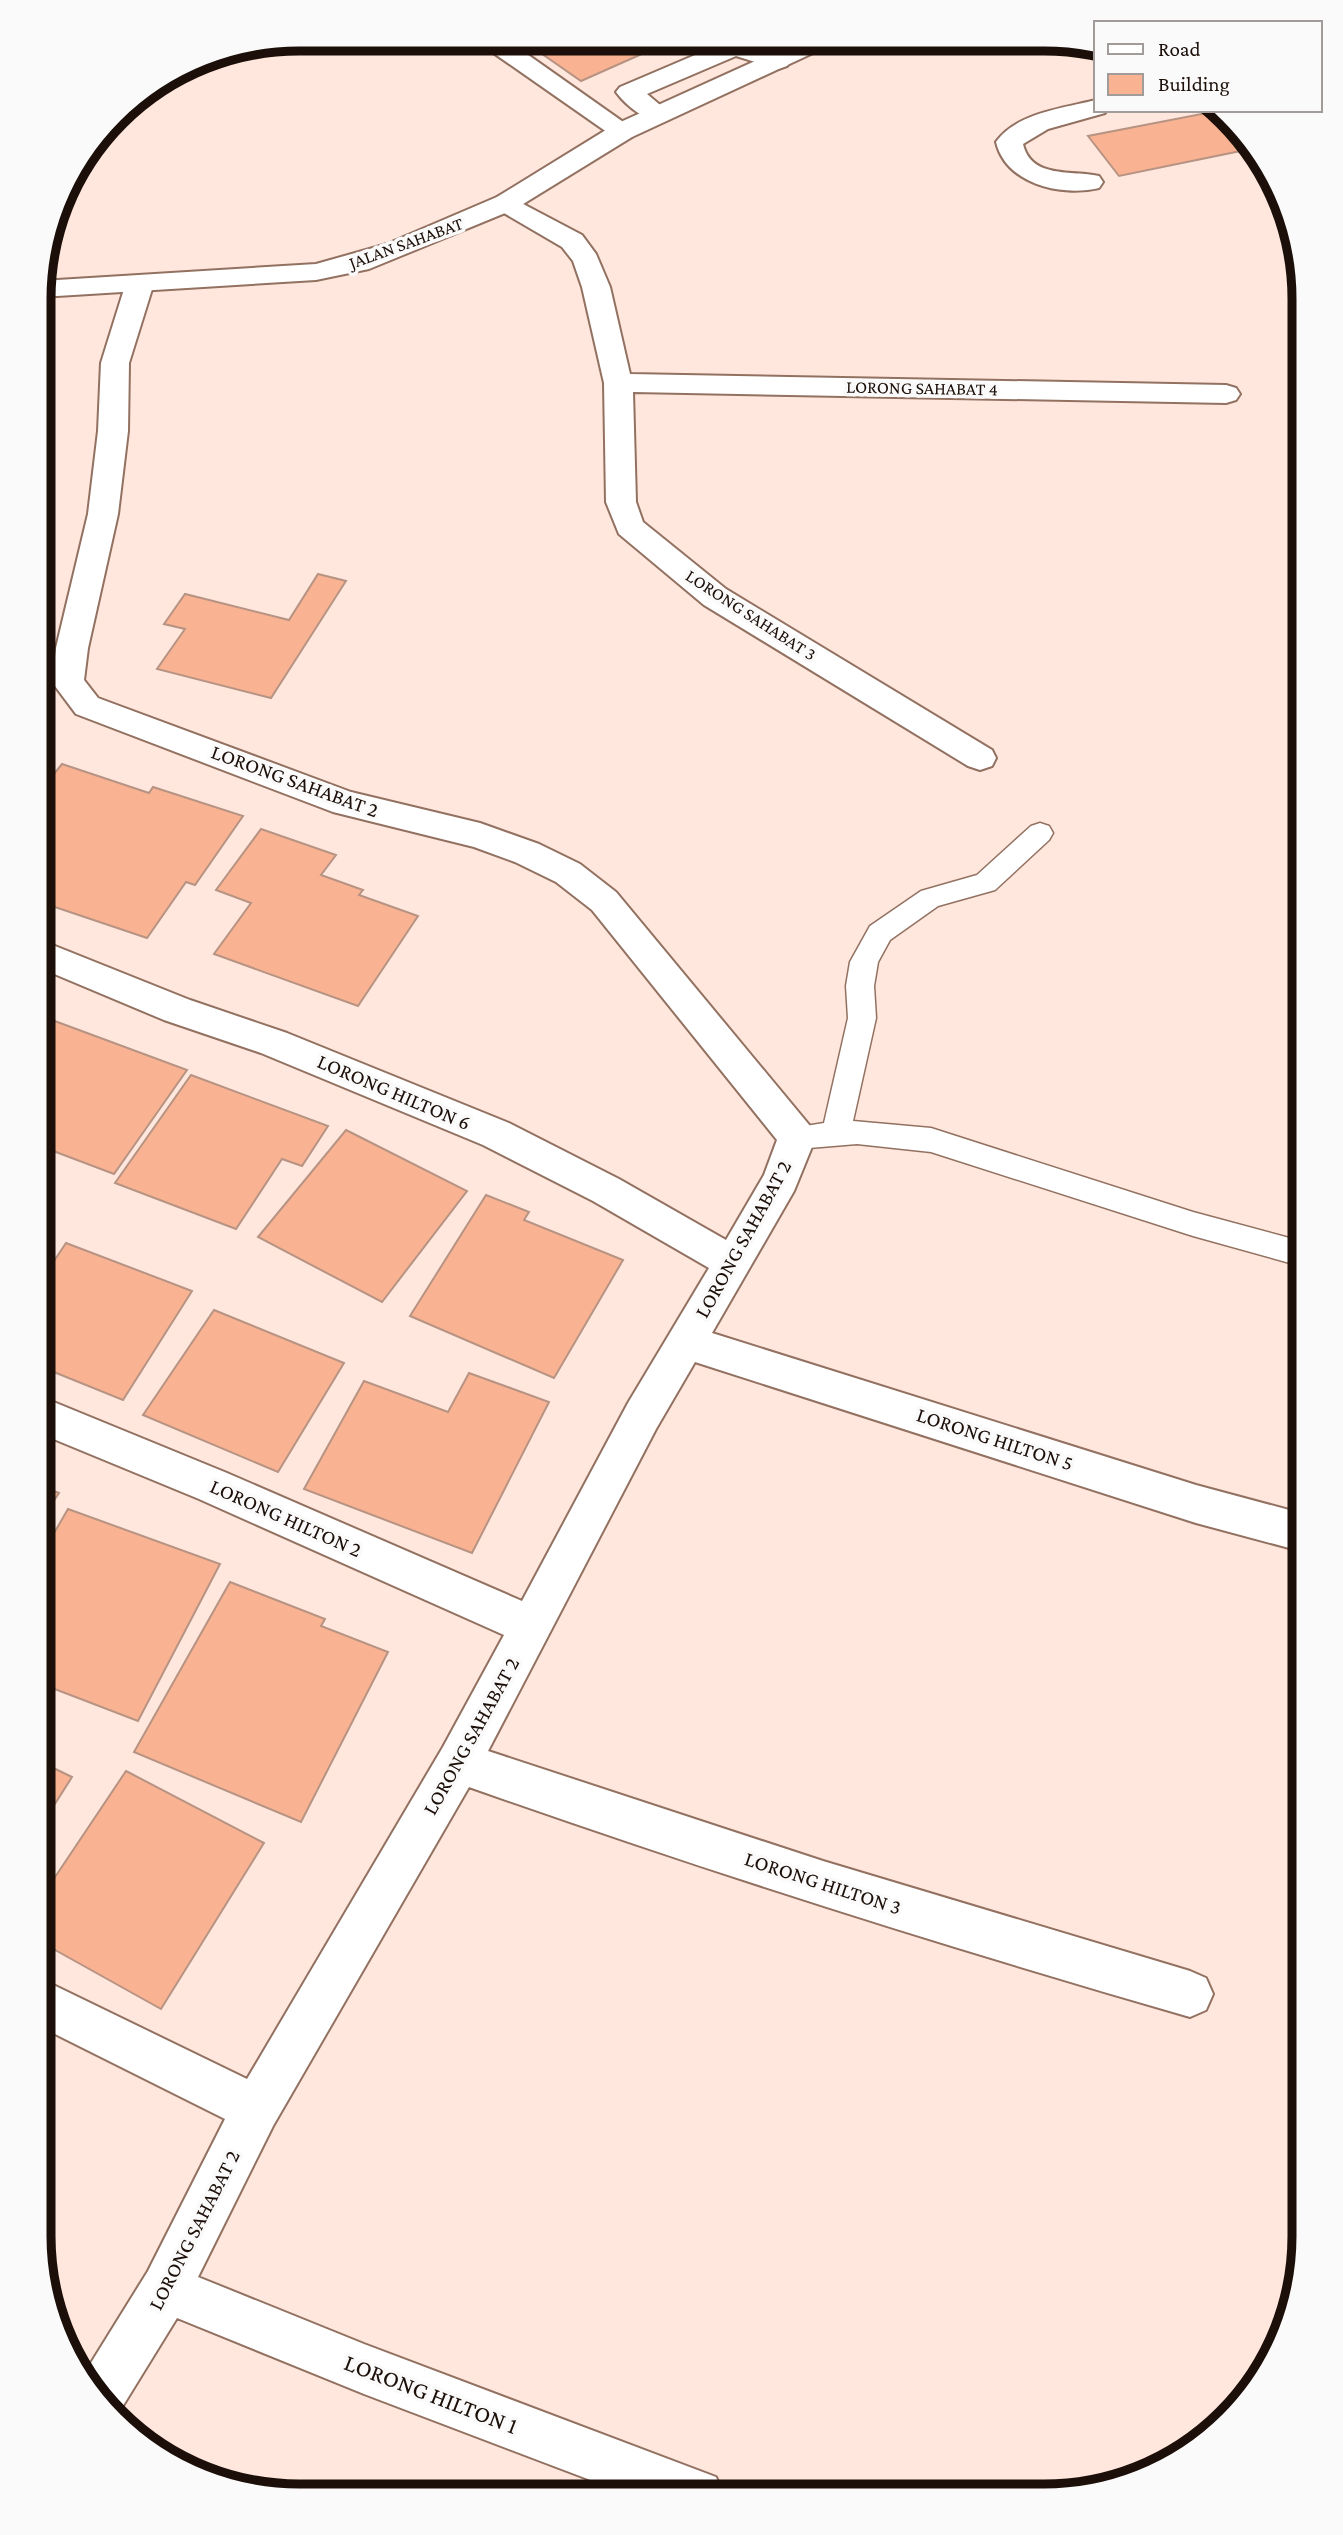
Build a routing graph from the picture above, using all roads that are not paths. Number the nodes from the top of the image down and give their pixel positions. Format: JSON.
{"nodes":[{"id":1,"x":507,"y":51,"type":"edge"},
{"id":2,"x":726,"y":51,"type":"edge"},
{"id":3,"x":747,"y":51,"type":"edge"},
{"id":4,"x":799,"y":51,"type":"edge"},
{"id":5,"x":778,"y":61,"type":"junction"},
{"id":6,"x":1094,"y":108,"type":"edge"},
{"id":7,"x":659,"y":115,"type":"junction"},
{"id":8,"x":623,"y":131,"type":"junction"},
{"id":9,"x":1090,"y":182,"type":"dead end"},
{"id":10,"x":506,"y":204,"type":"junction"},
{"id":11,"x":139,"y":286,"type":"junction"},
{"id":12,"x":51,"y":289,"type":"edge"},
{"id":13,"x":618,"y":383,"type":"junction"},
{"id":14,"x":1226,"y":394,"type":"dead end"},
{"id":15,"x":980,"y":758,"type":"dead end"},
{"id":16,"x":1040,"y":833,"type":"dead end"},
{"id":17,"x":51,"y":958,"type":"edge"},
{"id":18,"x":836,"y":1134,"type":"junction"},
{"id":19,"x":797,"y":1137,"type":"junction"},
{"id":20,"x":1292,"y":1252,"type":"edge"},
{"id":21,"x":733,"y":1263,"type":"junction"},
{"id":22,"x":686,"y":1342,"type":"junction"},
{"id":23,"x":51,"y":1419,"type":"edge"},
{"id":24,"x":1292,"y":1530,"type":"edge"},
{"id":25,"x":531,"y":1626,"type":"junction"},
{"id":26,"x":459,"y":1762,"type":"junction"},
{"id":27,"x":1190,"y":1994,"type":"dead end"},
{"id":28,"x":51,"y":2007,"type":"edge"},
{"id":29,"x":256,"y":2109,"type":"junction"},
{"id":30,"x":166,"y":2289,"type":"junction"},
{"id":31,"x":104,"y":2389,"type":"edge"},
{"id":32,"x":666,"y":2484,"type":"edge"}],
"edges":[{"from":1,"to":8,"type":"street"},
{"from":2,"to":7,"type":"street"},
{"from":3,"to":5,"type":"street"},
{"from":4,"to":5,"type":"street","name":"JALAN SAHABAT"},
{"from":5,"to":7,"type":"street","name":"JALAN SAHABAT"},
{"from":6,"to":9,"type":"street"},
{"from":7,"to":8,"type":"street","name":"JALAN SAHABAT"},
{"from":8,"to":10,"type":"street","name":"JALAN SAHABAT"},
{"from":10,"to":11,"type":"street","name":"JALAN SAHABAT"},
{"from":10,"to":13,"type":"street","name":"LORONG SAHABAT 3"},
{"from":11,"to":12,"type":"street","name":"JALAN SAHABAT"},
{"from":11,"to":19,"type":"street","name":"LORONG SAHABAT 2"},
{"from":13,"to":14,"type":"street","name":"LORONG SAHABAT 4"},
{"from":13,"to":15,"type":"street","name":"LORONG SAHABAT 3"},
{"from":16,"to":18,"type":"lane"},
{"from":17,"to":21,"type":"street","name":"LORONG HILTON 6"},
{"from":18,"to":19,"type":"lane"},
{"from":18,"to":20,"type":"lane"},
{"from":19,"to":21,"type":"street","name":"LORONG SAHABAT 2"},
{"from":21,"to":22,"type":"street","name":"LORONG SAHABAT 2"},
{"from":22,"to":24,"type":"street","name":"LORONG HILTON 5"},
{"from":22,"to":25,"type":"street","name":"LORONG SAHABAT 2"},
{"from":23,"to":25,"type":"street","name":"LORONG HILTON 2"},
{"from":25,"to":26,"type":"street","name":"LORONG SAHABAT 2"},
{"from":26,"to":27,"type":"street","name":"LORONG HILTON 3"},
{"from":26,"to":29,"type":"street","name":"LORONG SAHABAT 2"},
{"from":28,"to":29,"type":"street"},
{"from":29,"to":30,"type":"street","name":"LORONG SAHABAT 2"},
{"from":30,"to":31,"type":"street","name":"LORONG SAHABAT 2"},
{"from":30,"to":32,"type":"street","name":"LORONG HILTON 1"}]}
